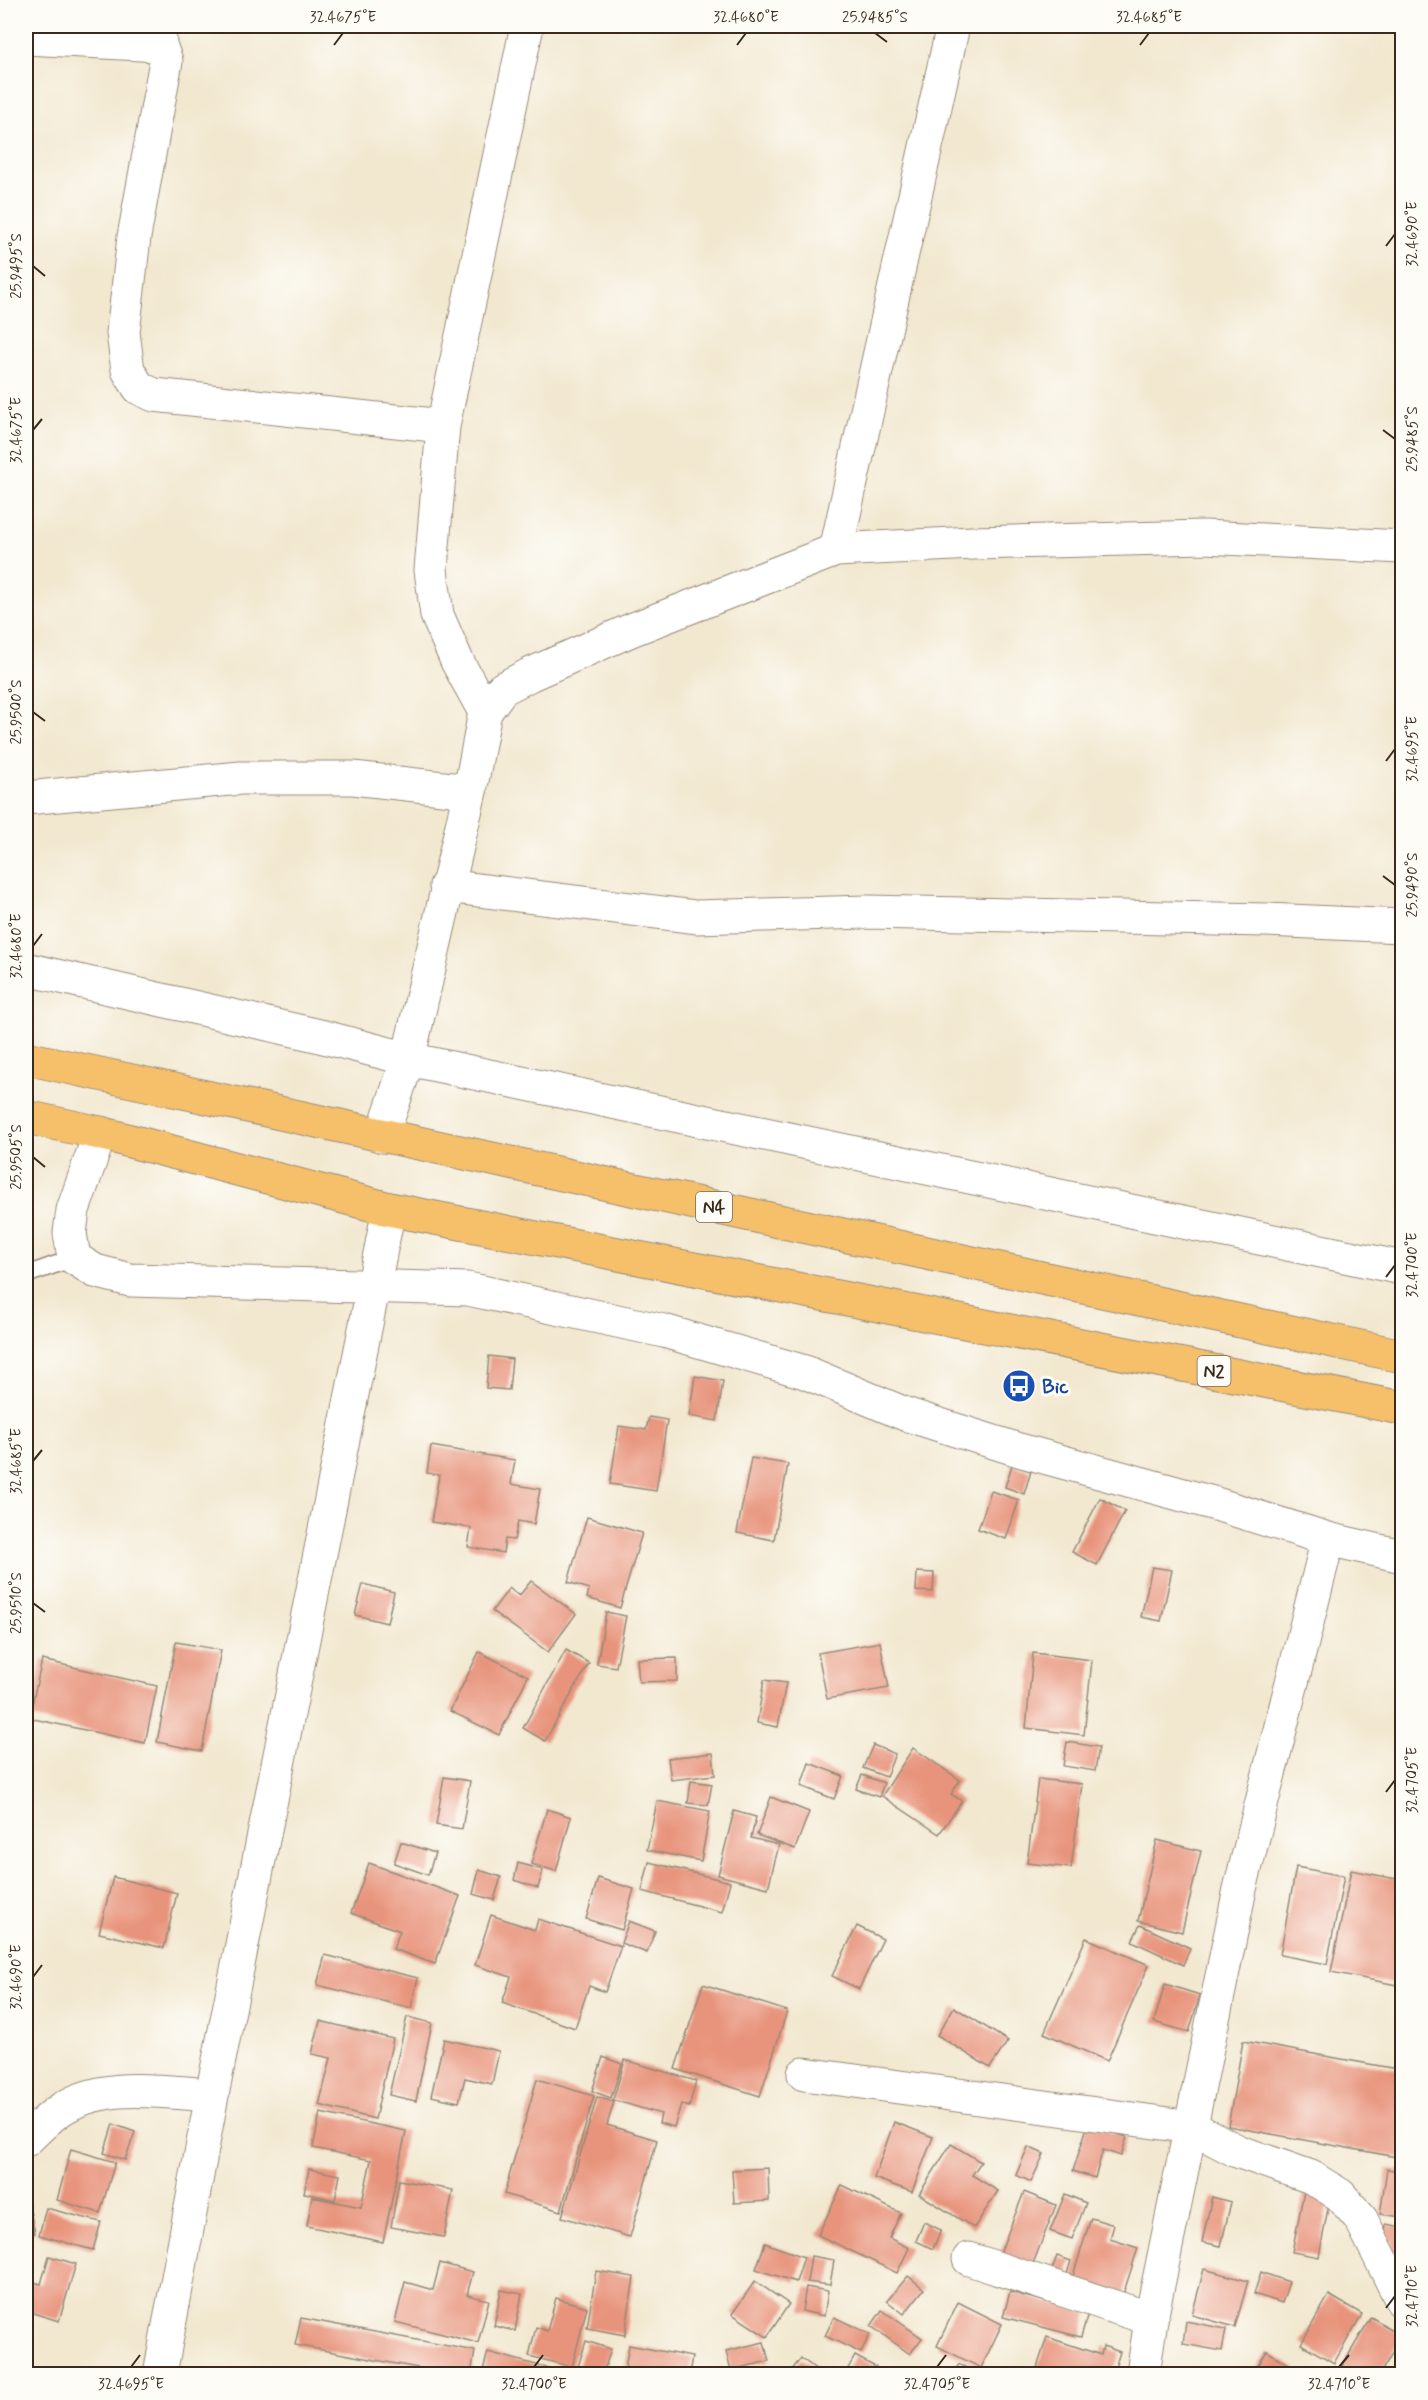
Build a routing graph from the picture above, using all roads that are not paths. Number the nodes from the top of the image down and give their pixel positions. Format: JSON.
{"nodes":[{"id":1,"x":527,"y":26,"type":"edge"},
{"id":2,"x":953,"y":26,"type":"edge"},
{"id":3,"x":159,"y":35,"type":"edge"},
{"id":4,"x":26,"y":38,"type":"edge"},
{"id":5,"x":442,"y":426,"type":"junction"},
{"id":6,"x":1402,"y":546,"type":"edge"},
{"id":7,"x":836,"y":550,"type":"junction"},
{"id":8,"x":485,"y":712,"type":"junction"},
{"id":9,"x":470,"y":791,"type":"junction"},
{"id":10,"x":26,"y":798,"type":"edge"},
{"id":11,"x":446,"y":886,"type":"junction"},
{"id":12,"x":1402,"y":926,"type":"edge"},
{"id":13,"x":26,"y":969,"type":"edge"},
{"id":14,"x":26,"y":1058,"type":"edge"},
{"id":15,"x":408,"y":1059,"type":"junction"},
{"id":16,"x":26,"y":1117,"type":"edge"},
{"id":17,"x":100,"y":1133,"type":"junction"},
{"id":18,"x":382,"y":1136,"type":"junction"},
{"id":19,"x":389,"y":1209,"type":"junction"},
{"id":20,"x":74,"y":1258,"type":"junction"},
{"id":21,"x":1402,"y":1268,"type":"edge"},
{"id":22,"x":26,"y":1275,"type":"edge"},
{"id":23,"x":373,"y":1285,"type":"junction"},
{"id":24,"x":1402,"y":1356,"type":"edge"},
{"id":25,"x":1402,"y":1408,"type":"edge"},
{"id":26,"x":1328,"y":1539,"type":"junction"},
{"id":27,"x":1402,"y":1556,"type":"edge"},
{"id":28,"x":804,"y":2074,"type":"dead end"},
{"id":29,"x":212,"y":2095,"type":"junction"},
{"id":30,"x":1191,"y":2127,"type":"junction"},
{"id":31,"x":26,"y":2140,"type":"edge"},
{"id":32,"x":969,"y":2259,"type":"dead end"},
{"id":33,"x":1402,"y":2301,"type":"edge"},
{"id":34,"x":1151,"y":2319,"type":"junction"},
{"id":35,"x":160,"y":2374,"type":"edge"},
{"id":36,"x":1143,"y":2374,"type":"edge"}],
"edges":[{"from":1,"to":5,"type":"street"},
{"from":2,"to":7,"type":"street"},
{"from":3,"to":4,"type":"street"},
{"from":3,"to":5,"type":"street"},
{"from":5,"to":8,"type":"street"},
{"from":6,"to":7,"type":"street"},
{"from":7,"to":8,"type":"street"},
{"from":8,"to":9,"type":"street"},
{"from":9,"to":10,"type":"street"},
{"from":9,"to":11,"type":"street"},
{"from":11,"to":12,"type":"street"},
{"from":11,"to":15,"type":"street"},
{"from":13,"to":15,"type":"street"},
{"from":14,"to":18,"type":"highway","number":"N4"},
{"from":15,"to":18,"type":"street"},
{"from":15,"to":21,"type":"street"},
{"from":16,"to":17,"type":"highway"},
{"from":17,"to":19,"type":"highway"},
{"from":17,"to":20,"type":"street"},
{"from":18,"to":24,"type":"highway","number":"N4"},
{"from":19,"to":23,"type":"street"},
{"from":19,"to":25,"type":"highway","number":"N2"},
{"from":20,"to":22,"type":"lane"},
{"from":20,"to":23,"type":"street"},
{"from":23,"to":26,"type":"street"},
{"from":23,"to":29,"type":"street"},
{"from":26,"to":27,"type":"street"},
{"from":26,"to":30,"type":"street"},
{"from":28,"to":30,"type":"street"},
{"from":29,"to":31,"type":"street"},
{"from":29,"to":35,"type":"street"},
{"from":30,"to":33,"type":"street"},
{"from":30,"to":34,"type":"street"},
{"from":32,"to":34,"type":"street"},
{"from":34,"to":36,"type":"street"}]}
